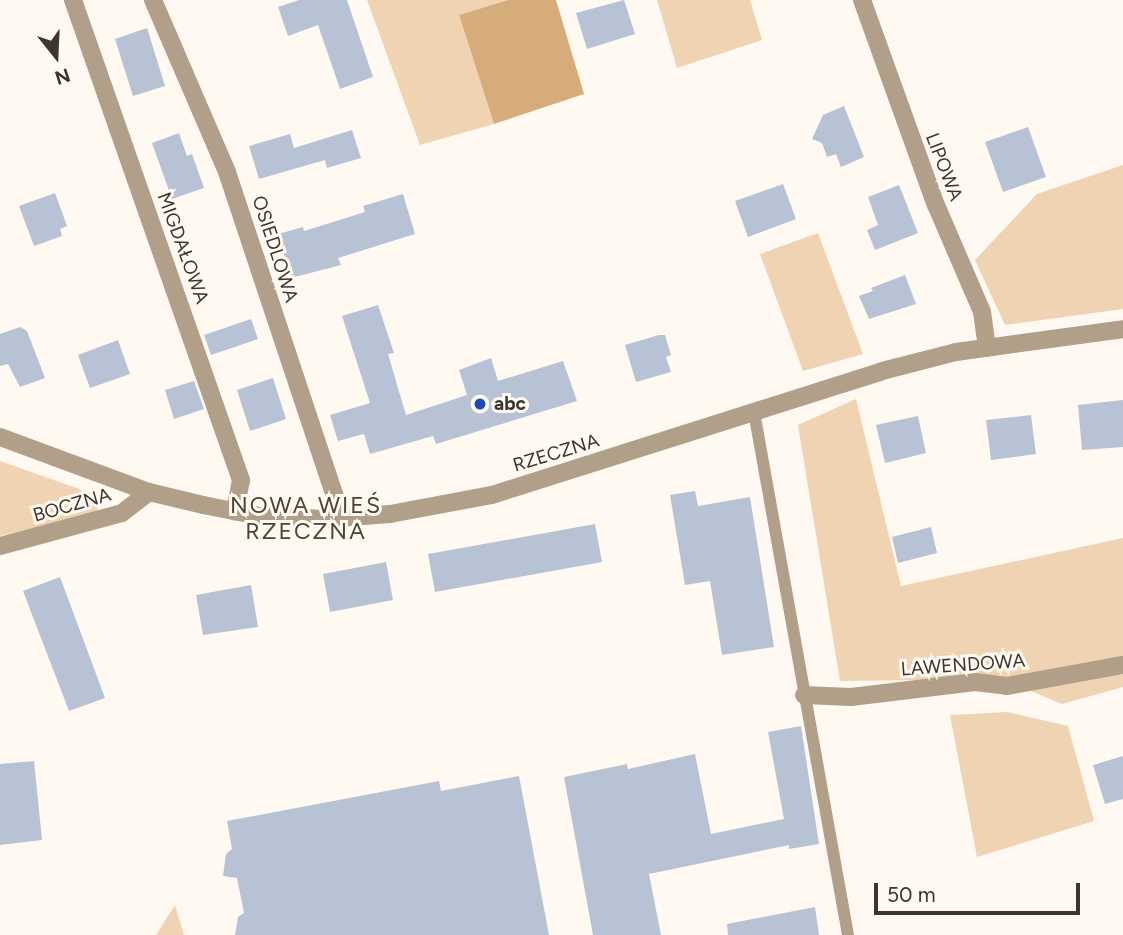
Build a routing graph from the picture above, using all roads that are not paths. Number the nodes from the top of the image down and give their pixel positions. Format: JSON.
{"nodes":[{"id":1,"x":73,"y":0,"type":"edge"},
{"id":2,"x":153,"y":0,"type":"edge"},
{"id":3,"x":862,"y":0,"type":"edge"},
{"id":4,"x":1123,"y":329,"type":"edge"},
{"id":5,"x":987,"y":348,"type":"junction"},
{"id":6,"x":754,"y":412,"type":"junction"},
{"id":7,"x":0,"y":437,"type":"edge"},
{"id":8,"x":149,"y":492,"type":"junction"},
{"id":9,"x":235,"y":511,"type":"junction"},
{"id":10,"x":342,"y":518,"type":"junction"},
{"id":11,"x":0,"y":546,"type":"edge"},
{"id":12,"x":1123,"y":665,"type":"edge"},
{"id":13,"x":804,"y":695,"type":"junction"},
{"id":14,"x":848,"y":935,"type":"edge"}],
"edges":[{"from":1,"to":9,"type":"street","name":"MIGDAŁOWA"},
{"from":2,"to":10,"type":"street","name":"OSIEDLOWA"},
{"from":3,"to":5,"type":"street","name":"LIPOWA"},
{"from":4,"to":5,"type":"street","name":"RZECZNA"},
{"from":5,"to":6,"type":"street","name":"RZECZNA"},
{"from":6,"to":10,"type":"street","name":"RZECZNA"},
{"from":6,"to":13,"type":"lane"},
{"from":7,"to":8,"type":"street","name":"RZECZNA"},
{"from":8,"to":9,"type":"street","name":"RZECZNA"},
{"from":8,"to":11,"type":"street","name":"BOCZNA"},
{"from":9,"to":10,"type":"street","name":"RZECZNA"},
{"from":12,"to":13,"type":"street","name":"LAWENDOWA"},
{"from":13,"to":14,"type":"lane"}]}
